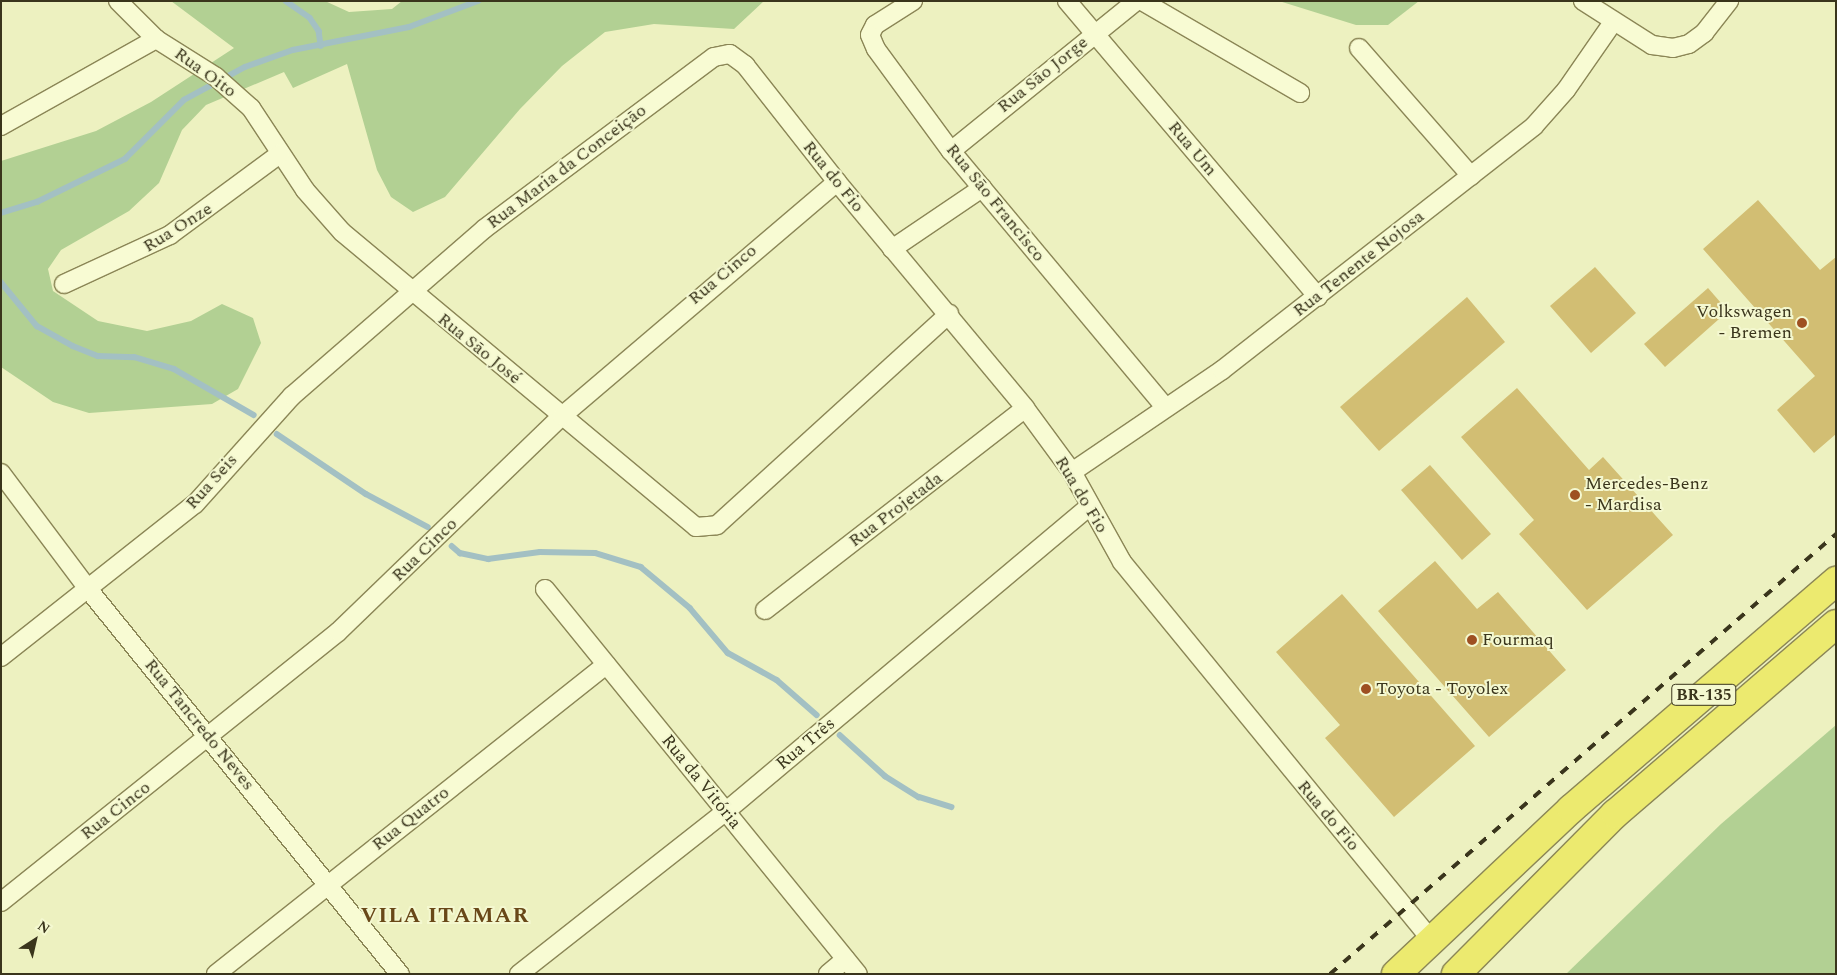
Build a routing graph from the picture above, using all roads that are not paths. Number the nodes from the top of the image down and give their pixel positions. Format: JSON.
{"nodes":[{"id":1,"x":118,"y":1,"type":"edge"},
{"id":2,"x":913,"y":1,"type":"edge"},
{"id":3,"x":1067,"y":1,"type":"edge"},
{"id":4,"x":1136,"y":1,"type":"edge"},
{"id":5,"x":1142,"y":1,"type":"edge"},
{"id":6,"x":1582,"y":1,"type":"edge"},
{"id":7,"x":1729,"y":1,"type":"edge"},
{"id":8,"x":1613,"y":22,"type":"junction"},
{"id":9,"x":1094,"y":34,"type":"junction"},
{"id":10,"x":156,"y":39,"type":"junction"},
{"id":11,"x":1360,"y":48,"type":"dead end"},
{"id":12,"x":730,"y":54,"type":"joint"},
{"id":13,"x":1300,"y":93,"type":"dead end"},
{"id":14,"x":3,"y":121,"type":"edge"},
{"id":15,"x":951,"y":151,"type":"junction"},
{"id":16,"x":280,"y":154,"type":"junction"},
{"id":17,"x":1472,"y":176,"type":"junction"},
{"id":18,"x":837,"y":182,"type":"junction"},
{"id":19,"x":982,"y":188,"type":"junction"},
{"id":20,"x":892,"y":249,"type":"junction"},
{"id":21,"x":64,"y":284,"type":"dead end"},
{"id":22,"x":410,"y":293,"type":"junction"},
{"id":23,"x":1318,"y":297,"type":"junction"},
{"id":24,"x":949,"y":314,"type":"junction"},
{"id":25,"x":1166,"y":407,"type":"junction"},
{"id":26,"x":1025,"y":408,"type":"junction"},
{"id":27,"x":562,"y":416,"type":"junction"},
{"id":28,"x":1072,"y":472,"type":"junction"},
{"id":29,"x":1,"y":473,"type":"edge"},
{"id":30,"x":1088,"y":507,"type":"junction"},
{"id":31,"x":1836,"y":581,"type":"edge"},
{"id":32,"x":88,"y":589,"type":"junction"},
{"id":33,"x":545,"y":589,"type":"dead end"},
{"id":34,"x":765,"y":610,"type":"dead end"},
{"id":35,"x":1836,"y":624,"type":"edge"},
{"id":36,"x":1,"y":657,"type":"edge"},
{"id":37,"x":606,"y":665,"type":"junction"},
{"id":38,"x":209,"y":738,"type":"junction"},
{"id":39,"x":725,"y":812,"type":"junction"},
{"id":40,"x":328,"y":884,"type":"junction"},
{"id":41,"x":1,"y":902,"type":"edge"},
{"id":42,"x":1430,"y":940,"type":"junction"},
{"id":43,"x":846,"y":959,"type":"junction"},
{"id":44,"x":216,"y":974,"type":"edge"},
{"id":45,"x":400,"y":974,"type":"edge"},
{"id":46,"x":519,"y":974,"type":"edge"},
{"id":47,"x":828,"y":974,"type":"edge"},
{"id":48,"x":858,"y":974,"type":"edge"},
{"id":49,"x":1396,"y":974,"type":"edge"},
{"id":50,"x":1456,"y":974,"type":"edge"}],
"edges":[{"from":1,"to":10,"type":"street","name":"Rua Oito"},
{"from":2,"to":15,"type":"street","name":"Rua São Francisco"},
{"from":3,"to":9,"type":"street","name":"Rua Um"},
{"from":4,"to":9,"type":"street","name":"Rua São Jorge"},
{"from":5,"to":13,"type":"street"},
{"from":6,"to":8,"type":"street"},
{"from":7,"to":8,"type":"street"},
{"from":8,"to":17,"type":"street","name":"Rua Tenente Nojosa"},
{"from":9,"to":15,"type":"street","name":"Rua São Jorge"},
{"from":9,"to":23,"type":"street","name":"Rua Um"},
{"from":10,"to":14,"type":"street"},
{"from":10,"to":16,"type":"street","name":"Rua Oito"},
{"from":11,"to":17,"type":"street"},
{"from":12,"to":18,"type":"street","name":"Rua do Fio"},
{"from":12,"to":22,"type":"street","name":"Rua Maria da Conceição"},
{"from":15,"to":19,"type":"street","name":"Rua São Francisco"},
{"from":16,"to":21,"type":"street","name":"Rua Onze"},
{"from":16,"to":22,"type":"street","name":"Rua São José"},
{"from":17,"to":23,"type":"street","name":"Rua Tenente Nojosa"},
{"from":18,"to":20,"type":"street","name":"Rua do Fio"},
{"from":18,"to":27,"type":"street","name":"Rua Cinco"},
{"from":19,"to":20,"type":"street"},
{"from":19,"to":25,"type":"street","name":"Rua São Francisco"},
{"from":20,"to":24,"type":"street","name":"Rua do Fio"},
{"from":22,"to":27,"type":"street","name":"Rua São José"},
{"from":22,"to":32,"type":"street","name":"Rua Seis"},
{"from":23,"to":25,"type":"street","name":"Rua Tenente Nojosa"},
{"from":24,"to":26,"type":"street","name":"Rua do Fio"},
{"from":24,"to":27,"type":"street","name":"Rua São José"},
{"from":25,"to":28,"type":"street","name":"Rua Tenente Nojosa"},
{"from":26,"to":28,"type":"street","name":"Rua do Fio"},
{"from":26,"to":34,"type":"street","name":"Rua Projetada"},
{"from":27,"to":38,"type":"street","name":"Rua Cinco"},
{"from":28,"to":30,"type":"street","name":"Rua do Fio"},
{"from":29,"to":32,"type":"street","name":"Rua Tancredo Neves"},
{"from":30,"to":39,"type":"street","name":"Rua Três"},
{"from":30,"to":42,"type":"street","name":"Rua do Fio"},
{"from":31,"to":42,"type":"highway","number":"BR-135"},
{"from":32,"to":36,"type":"street","name":"Rua Seis"},
{"from":32,"to":38,"type":"street","name":"Rua Tancredo Neves"},
{"from":33,"to":37,"type":"street","name":"Rua da Vitória"},
{"from":35,"to":50,"type":"highway","number":"BR-135"},
{"from":37,"to":39,"type":"street","name":"Rua da Vitória"},
{"from":37,"to":40,"type":"street","name":"Rua Quatro"},
{"from":38,"to":40,"type":"street","name":"Rua Tancredo Neves"},
{"from":38,"to":41,"type":"street","name":"Rua Cinco"},
{"from":39,"to":43,"type":"street","name":"Rua da Vitória"},
{"from":39,"to":46,"type":"street","name":"Rua Três"},
{"from":40,"to":44,"type":"street","name":"Rua Quatro"},
{"from":40,"to":45,"type":"street","name":"Rua Tancredo Neves"},
{"from":42,"to":49,"type":"highway","number":"BR-135"},
{"from":43,"to":47,"type":"street"},
{"from":43,"to":48,"type":"street","name":"Rua da Vitória"}]}
